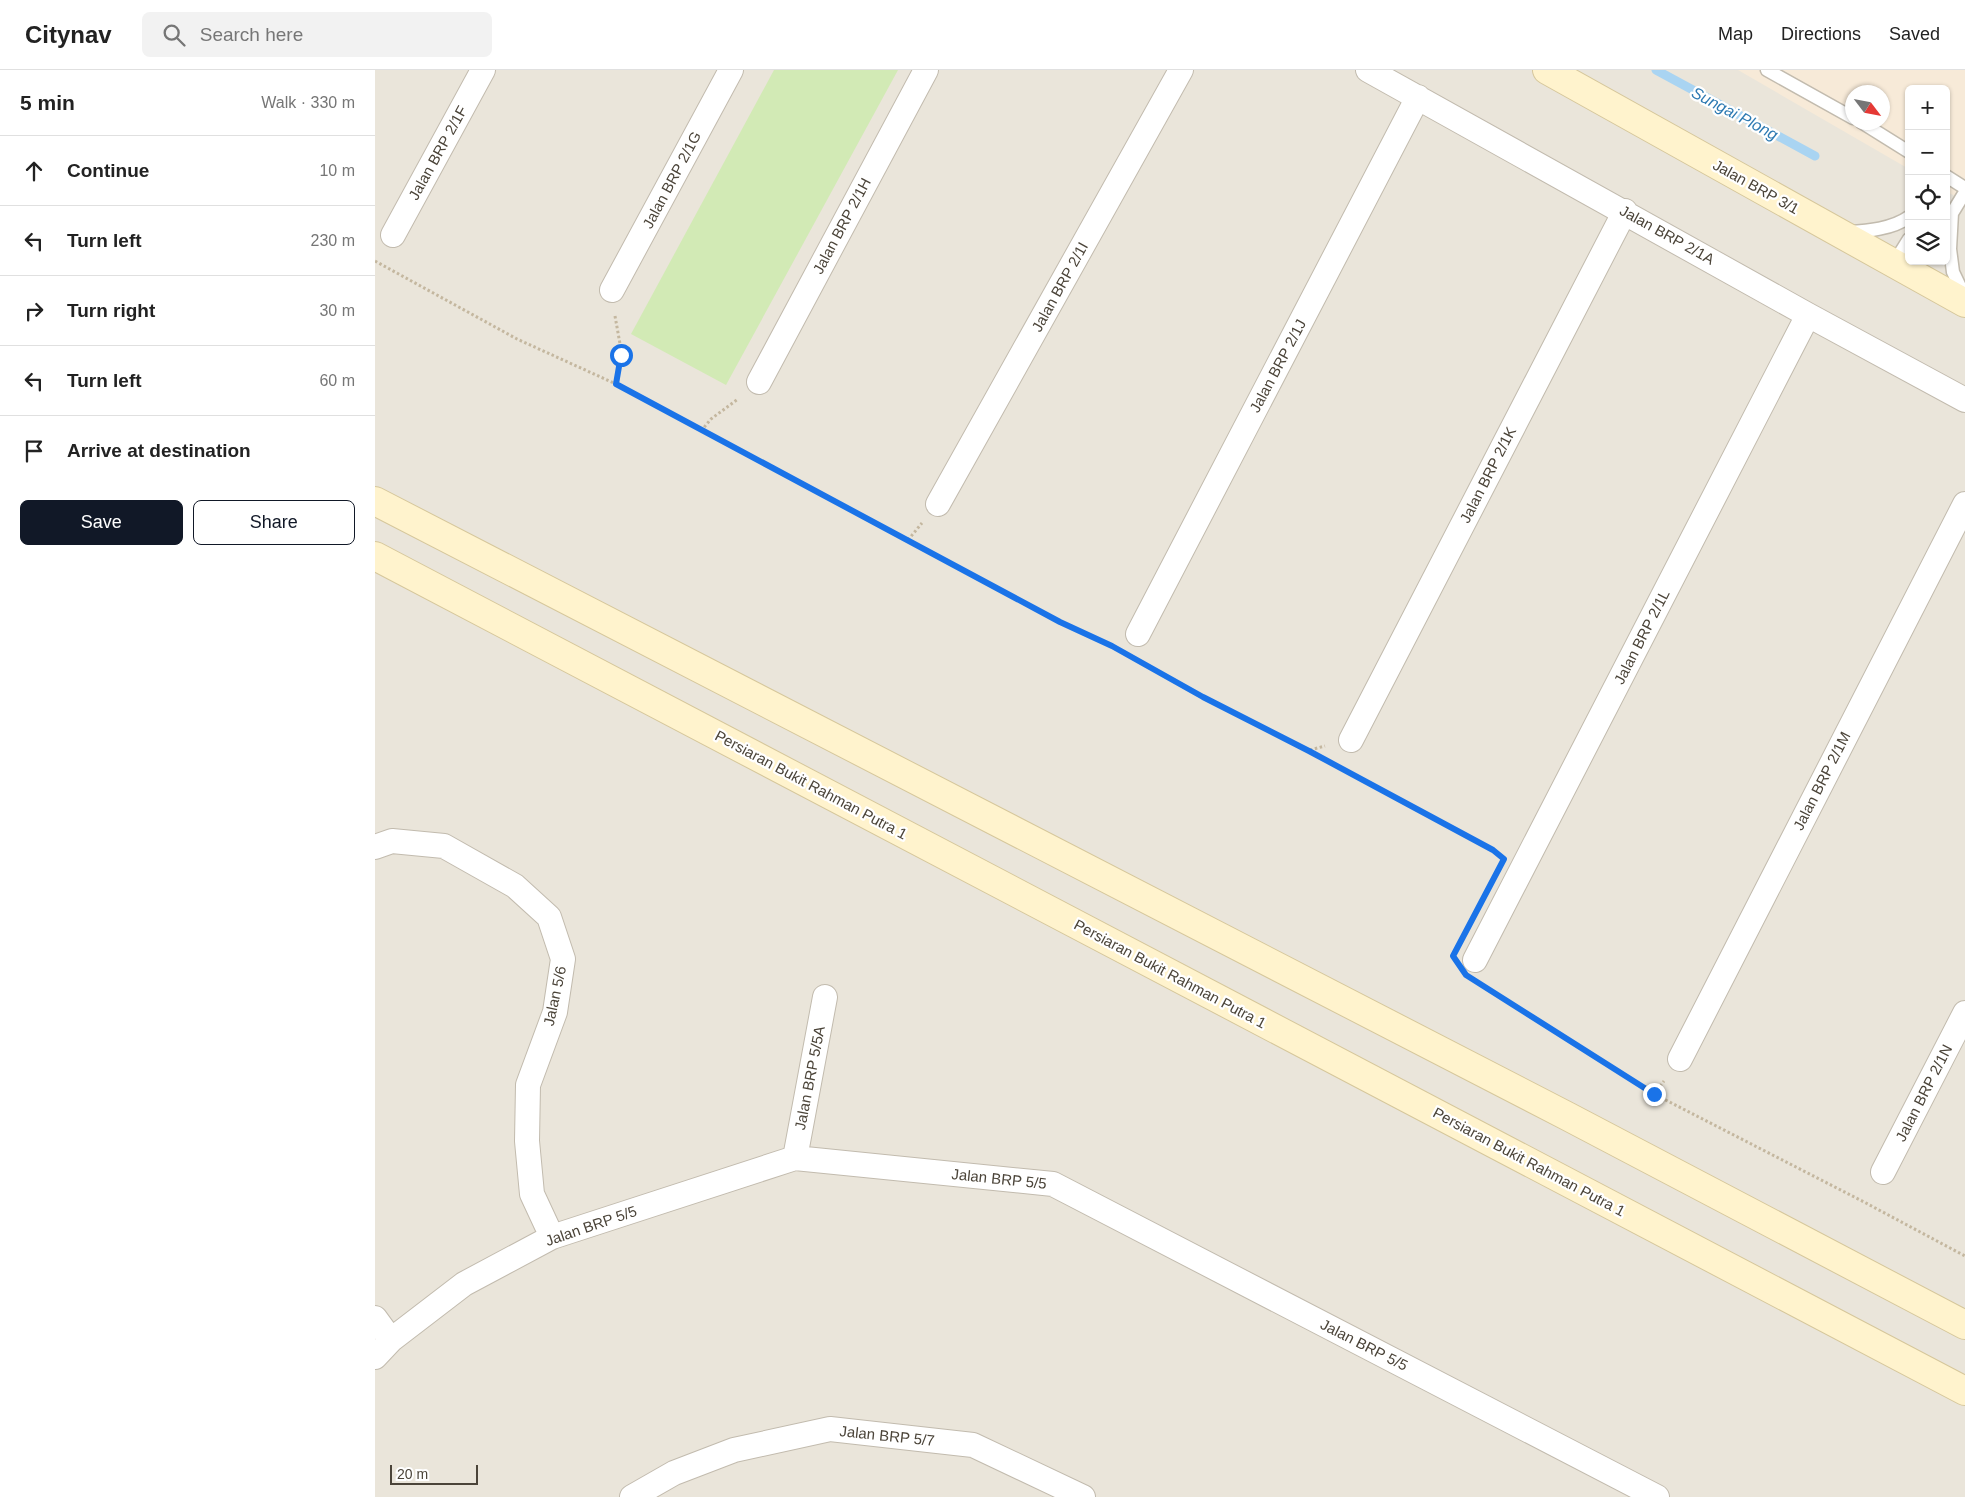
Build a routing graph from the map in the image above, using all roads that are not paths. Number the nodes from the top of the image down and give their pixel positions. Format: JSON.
{"nodes":[{"id":1,"x":483,"y":70,"type":"edge"},
{"id":2,"x":731,"y":70,"type":"edge"},
{"id":3,"x":926,"y":70,"type":"edge"},
{"id":4,"x":1181,"y":70,"type":"edge"},
{"id":5,"x":1368,"y":70,"type":"edge"},
{"id":6,"x":1547,"y":70,"type":"edge"},
{"id":7,"x":1767,"y":70,"type":"edge"},
{"id":8,"x":1417,"y":97,"type":"junction"},
{"id":9,"x":1845,"y":114,"type":"edge"},
{"id":10,"x":1874,"y":130,"type":"edge"},
{"id":11,"x":1905,"y":150,"type":"edge"},
{"id":12,"x":1950,"y":180,"type":"edge"},
{"id":13,"x":1965,"y":188,"type":"edge"},
{"id":14,"x":1965,"y":192,"type":"edge"},
{"id":15,"x":1625,"y":212,"type":"junction"},
{"id":16,"x":1950,"y":215,"type":"edge"},
{"id":17,"x":1906,"y":220,"type":"edge"},
{"id":18,"x":1949,"y":220,"type":"edge"},
{"id":19,"x":1838,"y":232,"type":"junction"},
{"id":20,"x":393,"y":235,"type":"dead end"},
{"id":21,"x":1910,"y":266,"type":"edge"},
{"id":22,"x":613,"y":290,"type":"road end"},
{"id":23,"x":1965,"y":298,"type":"edge"},
{"id":24,"x":1965,"y":303,"type":"edge"},
{"id":25,"x":1808,"y":315,"type":"junction"},
{"id":26,"x":759,"y":382,"type":"road end"},
{"id":27,"x":1965,"y":400,"type":"edge"},
{"id":28,"x":375,"y":501,"type":"edge"},
{"id":29,"x":938,"y":504,"type":"dead end"},
{"id":30,"x":1965,"y":504,"type":"edge"},
{"id":31,"x":375,"y":556,"type":"edge"},
{"id":32,"x":1138,"y":634,"type":"dead end"},
{"id":33,"x":1351,"y":740,"type":"dead end"},
{"id":34,"x":375,"y":847,"type":"edge"},
{"id":35,"x":1475,"y":960,"type":"dead end"},
{"id":36,"x":825,"y":997,"type":"dead end"},
{"id":37,"x":1965,"y":1013,"type":"edge"},
{"id":38,"x":1680,"y":1059,"type":"dead end"},
{"id":39,"x":795,"y":1158,"type":"junction"},
{"id":40,"x":1883,"y":1172,"type":"dead end"},
{"id":41,"x":552,"y":1238,"type":"junction"},
{"id":42,"x":375,"y":1318,"type":"edge"},
{"id":43,"x":1965,"y":1325,"type":"edge"},
{"id":44,"x":383,"y":1348,"type":"edge"},
{"id":45,"x":1965,"y":1391,"type":"edge"},
{"id":46,"x":632,"y":1497,"type":"edge"},
{"id":47,"x":1083,"y":1497,"type":"edge"},
{"id":48,"x":1657,"y":1497,"type":"edge"}],
"edges":[{"from":1,"to":20,"type":"street","name":"Jalan BRP 2/1F"},
{"from":2,"to":22,"type":"street","name":"Jalan BRP 2/1G"},
{"from":3,"to":26,"type":"street","name":"Jalan BRP 2/1H"},
{"from":4,"to":29,"type":"street","name":"Jalan BRP 2/1I"},
{"from":5,"to":8,"type":"street","name":"Jalan BRP 2/1A"},
{"from":6,"to":19,"type":"main road","name":"Jalan BRP 3/1"},
{"from":7,"to":9,"type":"lane"},
{"from":8,"to":15,"type":"street","name":"Jalan BRP 2/1A"},
{"from":8,"to":32,"type":"street","name":"Jalan BRP 2/1J"},
{"from":10,"to":11,"type":"lane"},
{"from":12,"to":13,"type":"lane"},
{"from":14,"to":16,"type":"lane"},
{"from":15,"to":25,"type":"street","name":"Jalan BRP 2/1A"},
{"from":15,"to":33,"type":"street","name":"Jalan BRP 2/1K"},
{"from":17,"to":19,"type":"lane"},
{"from":18,"to":23,"type":"lane"},
{"from":19,"to":21,"type":"main road","name":"Jalan BRP 3/1"},
{"from":21,"to":24,"type":"main road","name":"Jalan BRP 3/1"},
{"from":25,"to":27,"type":"street","name":"Jalan BRP 2/1A"},
{"from":25,"to":35,"type":"street","name":"Jalan BRP 2/1L"},
{"from":28,"to":43,"type":"main road"},
{"from":30,"to":38,"type":"street","name":"Jalan BRP 2/1M"},
{"from":31,"to":45,"type":"main road","name":"Persiaran Bukit Rahman Putra 1"},
{"from":34,"to":41,"type":"street","name":"Jalan 5/6"},
{"from":36,"to":39,"type":"street","name":"Jalan BRP 5/5A"},
{"from":37,"to":40,"type":"street","name":"Jalan BRP 2/1N"},
{"from":39,"to":41,"type":"street","name":"Jalan BRP 5/5"},
{"from":39,"to":48,"type":"street","name":"Jalan BRP 5/5"},
{"from":41,"to":44,"type":"street","name":"Jalan BRP 5/5"},
{"from":42,"to":44,"type":"street"},
{"from":46,"to":47,"type":"street","name":"Jalan BRP 5/7"}]}
